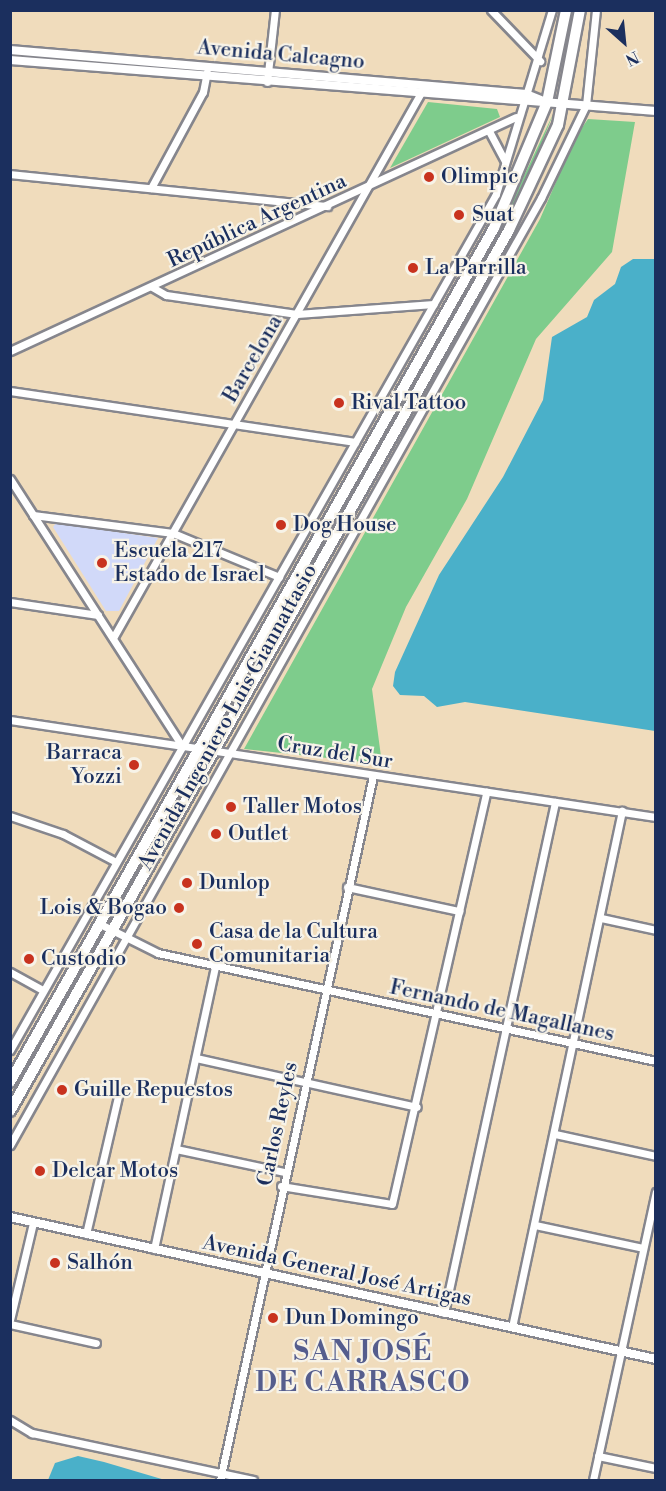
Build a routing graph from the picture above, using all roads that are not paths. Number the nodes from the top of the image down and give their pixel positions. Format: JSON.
{"nodes":[{"id":1,"x":275,"y":10,"type":"edge"},
{"id":2,"x":490,"y":10,"type":"edge"},
{"id":3,"x":552,"y":10,"type":"edge"},
{"id":4,"x":566,"y":10,"type":"edge"},
{"id":5,"x":580,"y":10,"type":"edge"},
{"id":6,"x":596,"y":10,"type":"edge"},
{"id":7,"x":10,"y":50,"type":"edge"},
{"id":8,"x":10,"y":60,"type":"edge"},
{"id":9,"x":540,"y":61,"type":"junction"},
{"id":10,"x":207,"y":67,"type":"junction"},
{"id":11,"x":269,"y":71,"type":"junction"},
{"id":12,"x":206,"y":77,"type":"junction"},
{"id":13,"x":267,"y":82,"type":"junction"},
{"id":14,"x":424,"y":85,"type":"junction"},
{"id":15,"x":526,"y":94,"type":"junction"},
{"id":16,"x":420,"y":95,"type":"junction"},
{"id":17,"x":520,"y":102,"type":"junction"},
{"id":18,"x":547,"y":102,"type":"junction"},
{"id":19,"x":565,"y":104,"type":"junction"},
{"id":20,"x":586,"y":105,"type":"junction"},
{"id":21,"x":656,"y":111,"type":"edge"},
{"id":22,"x":516,"y":117,"type":"junction"},
{"id":23,"x":489,"y":131,"type":"junction"},
{"id":24,"x":505,"y":161,"type":"junction"},
{"id":25,"x":10,"y":174,"type":"edge"},
{"id":26,"x":372,"y":187,"type":"junction"},
{"id":27,"x":151,"y":188,"type":"junction"},
{"id":28,"x":329,"y":206,"type":"junction"},
{"id":29,"x":152,"y":287,"type":"junction"},
{"id":30,"x":434,"y":304,"type":"junction"},
{"id":31,"x":297,"y":314,"type":"junction"},
{"id":32,"x":10,"y":351,"type":"edge"},
{"id":33,"x":10,"y":391,"type":"edge"},
{"id":34,"x":234,"y":426,"type":"junction"},
{"id":35,"x":355,"y":442,"type":"junction"},
{"id":36,"x":10,"y":479,"type":"edge"},
{"id":37,"x":33,"y":515,"type":"junction"},
{"id":38,"x":173,"y":532,"type":"junction"},
{"id":39,"x":279,"y":577,"type":"junction"},
{"id":40,"x":10,"y":602,"type":"edge"},
{"id":41,"x":98,"y":615,"type":"junction"},
{"id":42,"x":113,"y":638,"type":"junction"},
{"id":43,"x":10,"y":720,"type":"edge"},
{"id":44,"x":182,"y":746,"type":"junction"},
{"id":45,"x":199,"y":749,"type":"junction"},
{"id":46,"x":214,"y":751,"type":"junction"},
{"id":47,"x":231,"y":753,"type":"junction"},
{"id":48,"x":373,"y":776,"type":"junction"},
{"id":49,"x":486,"y":792,"type":"junction"},
{"id":50,"x":555,"y":802,"type":"junction"},
{"id":51,"x":622,"y":812,"type":"junction"},
{"id":52,"x":10,"y":816,"type":"edge"},
{"id":53,"x":656,"y":817,"type":"edge"},
{"id":54,"x":116,"y":862,"type":"junction"},
{"id":55,"x":347,"y":887,"type":"junction"},
{"id":56,"x":459,"y":911,"type":"junction"},
{"id":57,"x":601,"y":918,"type":"junction"},
{"id":58,"x":100,"y":924,"type":"junction"},
{"id":59,"x":656,"y":930,"type":"edge"},
{"id":60,"x":112,"y":931,"type":"junction"},
{"id":61,"x":126,"y":939,"type":"junction"},
{"id":62,"x":215,"y":966,"type":"junction"},
{"id":63,"x":10,"y":972,"type":"edge"},
{"id":64,"x":82,"y":983,"type":"junction"},
{"id":65,"x":100,"y":984,"type":"junction"},
{"id":66,"x":324,"y":989,"type":"junction"},
{"id":67,"x":43,"y":990,"type":"junction"},
{"id":68,"x":437,"y":1014,"type":"junction"},
{"id":69,"x":506,"y":1029,"type":"junction"},
{"id":70,"x":573,"y":1042,"type":"junction"},
{"id":71,"x":10,"y":1050,"type":"edge"},
{"id":72,"x":196,"y":1058,"type":"junction"},
{"id":73,"x":656,"y":1061,"type":"edge"},
{"id":74,"x":304,"y":1081,"type":"junction"},
{"id":75,"x":10,"y":1082,"type":"edge"},
{"id":76,"x":118,"y":1097,"type":"dead end"},
{"id":77,"x":417,"y":1107,"type":"junction"},
{"id":78,"x":10,"y":1111,"type":"edge"},
{"id":79,"x":555,"y":1134,"type":"junction"},
{"id":80,"x":10,"y":1145,"type":"edge"},
{"id":81,"x":176,"y":1149,"type":"junction"},
{"id":82,"x":656,"y":1156,"type":"edge"},
{"id":83,"x":284,"y":1172,"type":"junction"},
{"id":84,"x":281,"y":1186,"type":"junction"},
{"id":85,"x":656,"y":1192,"type":"edge"},
{"id":86,"x":10,"y":1217,"type":"edge"},
{"id":87,"x":33,"y":1223,"type":"junction"},
{"id":88,"x":535,"y":1225,"type":"junction"},
{"id":89,"x":86,"y":1234,"type":"junction"},
{"id":90,"x":643,"y":1248,"type":"junction"},
{"id":91,"x":154,"y":1249,"type":"junction"},
{"id":92,"x":264,"y":1274,"type":"junction"},
{"id":93,"x":444,"y":1313,"type":"junction"},
{"id":94,"x":10,"y":1320,"type":"edge"},
{"id":95,"x":10,"y":1324,"type":"edge"},
{"id":96,"x":512,"y":1327,"type":"junction"},
{"id":97,"x":96,"y":1343,"type":"dead end"},
{"id":98,"x":621,"y":1352,"type":"junction"},
{"id":99,"x":656,"y":1359,"type":"edge"},
{"id":100,"x":10,"y":1420,"type":"edge"},
{"id":101,"x":598,"y":1456,"type":"junction"},
{"id":102,"x":656,"y":1467,"type":"edge"},
{"id":103,"x":220,"y":1477,"type":"edge"},
{"id":104,"x":254,"y":1480,"type":"edge"},
{"id":105,"x":594,"y":1480,"type":"edge"}],
"edges":[{"from":1,"to":11,"type":"street"},
{"from":2,"to":9,"type":"street"},
{"from":3,"to":9,"type":"street","name":"Avenida Ingeniero Luis Giannattasio"},
{"from":4,"to":18,"type":"main road","name":"Avenida Ingeniero Luis Giannattasio"},
{"from":5,"to":19,"type":"main road","name":"Avenida Ingeniero Luis Giannattasio"},
{"from":6,"to":20,"type":"street","name":"Avenida Ingeniero Luis Giannattasio"},
{"from":7,"to":10,"type":"street","name":"Avenida Calcagno"},
{"from":8,"to":12,"type":"street","name":"Avenida Calcagno"},
{"from":9,"to":15,"type":"street","name":"Avenida Ingeniero Luis Giannattasio"},
{"from":10,"to":11,"type":"street","name":"Avenida Calcagno"},
{"from":10,"to":12,"type":"street"},
{"from":11,"to":13,"type":"street"},
{"from":11,"to":14,"type":"street","name":"Avenida Calcagno"},
{"from":12,"to":13,"type":"street","name":"Avenida Calcagno"},
{"from":12,"to":27,"type":"street"},
{"from":13,"to":16,"type":"street","name":"Avenida Calcagno"},
{"from":14,"to":15,"type":"street","name":"Avenida Calcagno"},
{"from":14,"to":16,"type":"street","name":"Barcelona"},
{"from":15,"to":17,"type":"street","name":"Avenida Ingeniero Luis Giannattasio"},
{"from":15,"to":18,"type":"street","name":"Avenida Calcagno"},
{"from":16,"to":17,"type":"street","name":"Avenida Calcagno"},
{"from":16,"to":26,"type":"street","name":"Barcelona"},
{"from":17,"to":18,"type":"street","name":"Avenida Calcagno"},
{"from":17,"to":22,"type":"street","name":"Avenida Ingeniero Luis Giannattasio"},
{"from":18,"to":19,"type":"street","name":"Avenida Calcagno"},
{"from":18,"to":45,"type":"main road","name":"Avenida Ingeniero Luis Giannattasio"},
{"from":19,"to":20,"type":"street","name":"Avenida Calcagno"},
{"from":19,"to":46,"type":"main road","name":"Avenida Ingeniero Luis Giannattasio"},
{"from":20,"to":21,"type":"street","name":"Avenida Calcagno"},
{"from":20,"to":47,"type":"street","name":"Avenida Ingeniero Luis Giannattasio"},
{"from":22,"to":23,"type":"street","name":"República Argentina"},
{"from":22,"to":24,"type":"street","name":"Avenida Ingeniero Luis Giannattasio"},
{"from":23,"to":24,"type":"street"},
{"from":23,"to":26,"type":"street","name":"República Argentina"},
{"from":24,"to":30,"type":"street","name":"Avenida Ingeniero Luis Giannattasio"},
{"from":25,"to":27,"type":"street"},
{"from":26,"to":28,"type":"street","name":"República Argentina"},
{"from":26,"to":31,"type":"street","name":"Barcelona"},
{"from":27,"to":28,"type":"street"},
{"from":28,"to":29,"type":"street","name":"República Argentina"},
{"from":29,"to":31,"type":"street"},
{"from":29,"to":32,"type":"street","name":"República Argentina"},
{"from":30,"to":31,"type":"street"},
{"from":30,"to":35,"type":"street","name":"Avenida Ingeniero Luis Giannattasio"},
{"from":31,"to":34,"type":"street","name":"Barcelona"},
{"from":33,"to":34,"type":"street"},
{"from":34,"to":35,"type":"street"},
{"from":34,"to":38,"type":"street","name":"Barcelona"},
{"from":35,"to":39,"type":"street","name":"Avenida Ingeniero Luis Giannattasio"},
{"from":36,"to":37,"type":"street"},
{"from":37,"to":38,"type":"street"},
{"from":37,"to":41,"type":"street"},
{"from":38,"to":39,"type":"street"},
{"from":38,"to":42,"type":"street","name":"Barcelona"},
{"from":39,"to":44,"type":"street","name":"Avenida Ingeniero Luis Giannattasio"},
{"from":40,"to":41,"type":"street"},
{"from":41,"to":42,"type":"street"},
{"from":42,"to":44,"type":"street"},
{"from":43,"to":44,"type":"street","name":"Cruz del Sur"},
{"from":44,"to":45,"type":"street","name":"Cruz del Sur"},
{"from":44,"to":54,"type":"street","name":"Avenida Ingeniero Luis Giannattasio"},
{"from":45,"to":46,"type":"street","name":"Cruz del Sur"},
{"from":45,"to":58,"type":"main road","name":"Avenida Ingeniero Luis Giannattasio"},
{"from":46,"to":47,"type":"street","name":"Cruz del Sur"},
{"from":46,"to":60,"type":"main road","name":"Avenida Ingeniero Luis Giannattasio"},
{"from":47,"to":48,"type":"street","name":"Cruz del Sur"},
{"from":47,"to":61,"type":"street","name":"Avenida Ingeniero Luis Giannattasio"},
{"from":48,"to":49,"type":"street","name":"Cruz del Sur"},
{"from":48,"to":55,"type":"street","name":"Carlos Reyles"},
{"from":49,"to":50,"type":"street","name":"Cruz del Sur"},
{"from":49,"to":56,"type":"street"},
{"from":50,"to":51,"type":"street","name":"Cruz del Sur"},
{"from":50,"to":69,"type":"street"},
{"from":51,"to":53,"type":"street","name":"Cruz del Sur"},
{"from":51,"to":57,"type":"street"},
{"from":52,"to":54,"type":"street"},
{"from":54,"to":67,"type":"street","name":"Avenida Ingeniero Luis Giannattasio"},
{"from":55,"to":56,"type":"street"},
{"from":55,"to":66,"type":"street","name":"Carlos Reyles"},
{"from":56,"to":68,"type":"street"},
{"from":57,"to":59,"type":"street"},
{"from":57,"to":70,"type":"street"},
{"from":58,"to":60,"type":"street","name":"Fernando de Magallanes"},
{"from":58,"to":75,"type":"main road","name":"Avenida Ingeniero Luis Giannattasio"},
{"from":60,"to":61,"type":"street","name":"Fernando de Magallanes"},
{"from":60,"to":64,"type":"main road","name":"Avenida Ingeniero Luis Giannattasio"},
{"from":61,"to":62,"type":"street","name":"Fernando de Magallanes"},
{"from":61,"to":65,"type":"street","name":"Avenida Ingeniero Luis Giannattasio"},
{"from":62,"to":66,"type":"street","name":"Fernando de Magallanes"},
{"from":62,"to":72,"type":"street"},
{"from":63,"to":67,"type":"street"},
{"from":64,"to":65,"type":"street"},
{"from":64,"to":78,"type":"main road","name":"Avenida Ingeniero Luis Giannattasio"},
{"from":65,"to":80,"type":"street","name":"Avenida Ingeniero Luis Giannattasio"},
{"from":66,"to":68,"type":"street","name":"Fernando de Magallanes"},
{"from":66,"to":74,"type":"street","name":"Carlos Reyles"},
{"from":67,"to":71,"type":"street","name":"Avenida Ingeniero Luis Giannattasio"},
{"from":68,"to":69,"type":"street","name":"Fernando de Magallanes"},
{"from":68,"to":77,"type":"street"},
{"from":69,"to":70,"type":"street","name":"Fernando de Magallanes"},
{"from":69,"to":93,"type":"street"},
{"from":70,"to":73,"type":"street","name":"Fernando de Magallanes"},
{"from":70,"to":79,"type":"street"},
{"from":72,"to":74,"type":"street"},
{"from":72,"to":81,"type":"street"},
{"from":74,"to":77,"type":"street"},
{"from":74,"to":83,"type":"street","name":"Carlos Reyles"},
{"from":76,"to":89,"type":"street"},
{"from":77,"to":84,"type":"street"},
{"from":79,"to":82,"type":"street"},
{"from":79,"to":88,"type":"street"},
{"from":81,"to":83,"type":"street"},
{"from":81,"to":91,"type":"street"},
{"from":83,"to":84,"type":"street","name":"Carlos Reyles"},
{"from":84,"to":92,"type":"street","name":"Carlos Reyles"},
{"from":85,"to":90,"type":"street"},
{"from":86,"to":87,"type":"street","name":"Avenida General José Artigas"},
{"from":87,"to":89,"type":"street","name":"Avenida General José Artigas"},
{"from":87,"to":94,"type":"street"},
{"from":88,"to":90,"type":"street"},
{"from":88,"to":96,"type":"street"},
{"from":89,"to":91,"type":"street","name":"Avenida General José Artigas"},
{"from":90,"to":98,"type":"street"},
{"from":91,"to":92,"type":"street","name":"Avenida General José Artigas"},
{"from":92,"to":93,"type":"street","name":"Avenida General José Artigas"},
{"from":92,"to":103,"type":"street","name":"Carlos Reyles"},
{"from":93,"to":96,"type":"street","name":"Avenida General José Artigas"},
{"from":95,"to":97,"type":"street"},
{"from":96,"to":98,"type":"street","name":"Avenida General José Artigas"},
{"from":98,"to":99,"type":"street","name":"Avenida General José Artigas"},
{"from":98,"to":101,"type":"street"},
{"from":100,"to":103,"type":"street"},
{"from":101,"to":102,"type":"street"},
{"from":101,"to":105,"type":"street"},
{"from":103,"to":104,"type":"street"}]}
